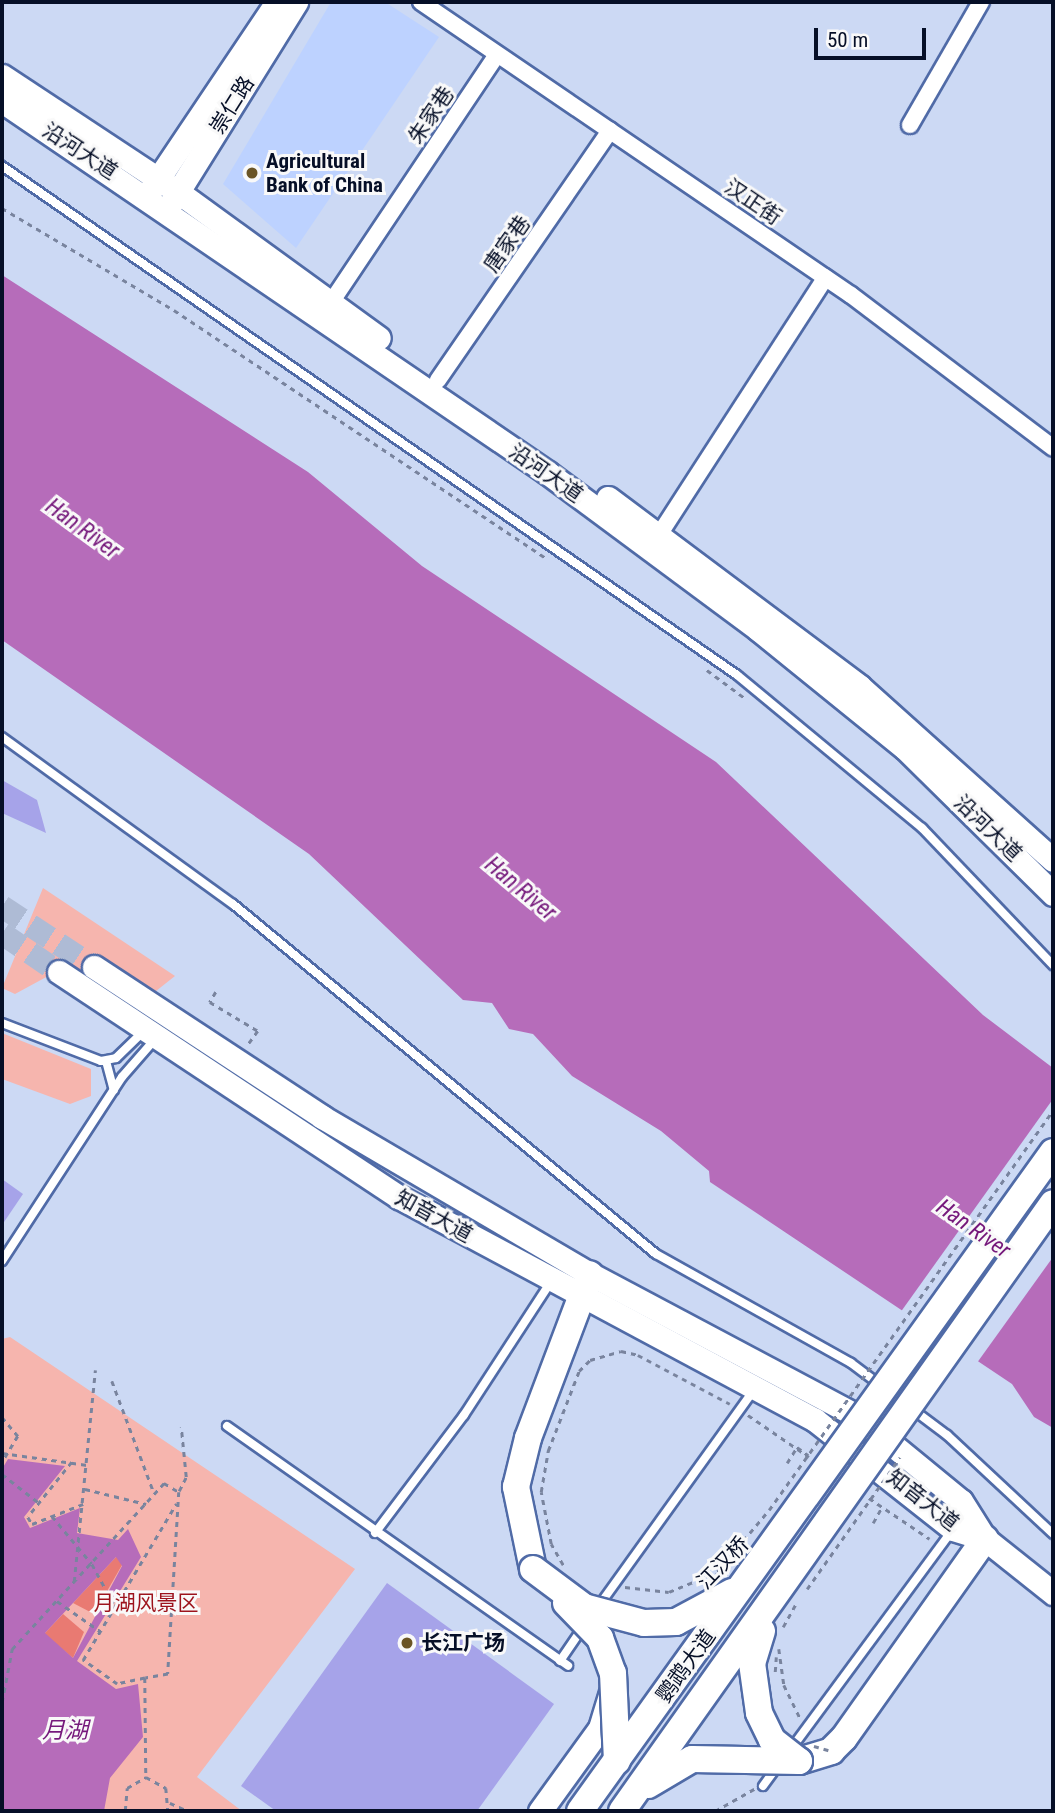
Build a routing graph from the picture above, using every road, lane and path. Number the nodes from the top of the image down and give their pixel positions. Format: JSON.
{"nodes":[{"id":1,"x":277,"y":2,"type":"edge"},
{"id":2,"x":296,"y":2,"type":"edge"},
{"id":3,"x":421,"y":2,"type":"edge"},
{"id":4,"x":981,"y":2,"type":"edge"},
{"id":5,"x":497,"y":55,"type":"junction"},
{"id":6,"x":2,"y":76,"type":"edge"},
{"id":7,"x":2,"y":101,"type":"edge"},
{"id":8,"x":910,"y":125,"type":"dead end"},
{"id":9,"x":610,"y":131,"type":"junction"},
{"id":10,"x":203,"y":135,"type":"junction"},
{"id":11,"x":128,"y":161,"type":"junction"},
{"id":12,"x":2,"y":166,"type":"edge"},
{"id":13,"x":163,"y":194,"type":"junction"},
{"id":14,"x":2,"y":208,"type":"edge"},
{"id":15,"x":207,"y":217,"type":"junction"},
{"id":16,"x":825,"y":278,"type":"junction"},
{"id":17,"x":330,"y":304,"type":"junction"},
{"id":18,"x":438,"y":380,"type":"junction"},
{"id":19,"x":1053,"y":449,"type":"edge"},
{"id":20,"x":659,"y":535,"type":"junction"},
{"id":21,"x":551,"y":562,"type":"dead end"},
{"id":22,"x":700,"y":665,"type":"dead end"},
{"id":23,"x":756,"y":707,"type":"dead end"},
{"id":24,"x":2,"y":737,"type":"edge"},
{"id":25,"x":1053,"y":860,"type":"edge"},
{"id":26,"x":1053,"y":894,"type":"edge"},
{"id":27,"x":1053,"y":965,"type":"edge"},
{"id":28,"x":94,"y":967,"type":"tunnel mouth"},
{"id":29,"x":60,"y":972,"type":"tunnel mouth"},
{"id":30,"x":216,"y":992,"type":"dead end"},
{"id":31,"x":2,"y":1023,"type":"edge"},
{"id":32,"x":159,"y":1024,"type":"junction"},
{"id":33,"x":245,"y":1049,"type":"dead end"},
{"id":34,"x":106,"y":1061,"type":"junction"},
{"id":35,"x":114,"y":1090,"type":"junction"},
{"id":36,"x":1053,"y":1110,"type":"edge"},
{"id":37,"x":1053,"y":1152,"type":"edge"},
{"id":38,"x":1053,"y":1203,"type":"edge"},
{"id":39,"x":565,"y":1260,"type":"junction"},
{"id":40,"x":2,"y":1261,"type":"edge"},
{"id":41,"x":551,"y":1281,"type":"junction"},
{"id":42,"x":585,"y":1286,"type":"junction"},
{"id":43,"x":95,"y":1370,"type":"dead end"},
{"id":44,"x":112,"y":1381,"type":"dead end"},
{"id":45,"x":756,"y":1388,"type":"junction"},
{"id":46,"x":730,"y":1404,"type":"dead end"},
{"id":47,"x":2,"y":1417,"type":"edge"},
{"id":48,"x":227,"y":1426,"type":"dead end"},
{"id":49,"x":181,"y":1427,"type":"dead end"},
{"id":50,"x":2,"y":1453,"type":"edge"},
{"id":51,"x":7,"y":1454,"type":"junction"},
{"id":52,"x":902,"y":1454,"type":"dead end"},
{"id":53,"x":808,"y":1455,"type":"junction"},
{"id":54,"x":2,"y":1462,"type":"edge"},
{"id":55,"x":72,"y":1462,"type":"junction"},
{"id":56,"x":787,"y":1463,"type":"dead end"},
{"id":57,"x":87,"y":1465,"type":"junction"},
{"id":58,"x":2,"y":1474,"type":"edge"},
{"id":59,"x":85,"y":1489,"type":"junction"},
{"id":60,"x":179,"y":1492,"type":"junction"},
{"id":61,"x":155,"y":1494,"type":"junction"},
{"id":62,"x":870,"y":1499,"type":"junction"},
{"id":63,"x":38,"y":1502,"type":"junction"},
{"id":64,"x":178,"y":1502,"type":"junction"},
{"id":65,"x":84,"y":1504,"type":"junction"},
{"id":66,"x":146,"y":1504,"type":"junction"},
{"id":67,"x":52,"y":1516,"type":"junction"},
{"id":68,"x":873,"y":1523,"type":"dead end"},
{"id":69,"x":953,"y":1529,"type":"junction"},
{"id":70,"x":375,"y":1533,"type":"junction"},
{"id":71,"x":1053,"y":1534,"type":"edge"},
{"id":72,"x":985,"y":1539,"type":"junction"},
{"id":73,"x":78,"y":1546,"type":"junction"},
{"id":74,"x":92,"y":1564,"type":"junction"},
{"id":75,"x":533,"y":1569,"type":"junction"},
{"id":76,"x":565,"y":1569,"type":"dead end"},
{"id":77,"x":718,"y":1572,"type":"junction"},
{"id":78,"x":748,"y":1581,"type":"junction"},
{"id":79,"x":74,"y":1583,"type":"junction"},
{"id":80,"x":625,"y":1587,"type":"dead end"},
{"id":81,"x":698,"y":1591,"type":"dead end"},
{"id":82,"x":1053,"y":1593,"type":"edge"},
{"id":83,"x":776,"y":1599,"type":"junction"},
{"id":84,"x":57,"y":1601,"type":"junction"},
{"id":85,"x":114,"y":1604,"type":"junction"},
{"id":86,"x":99,"y":1630,"type":"junction"},
{"id":87,"x":778,"y":1646,"type":"junction"},
{"id":88,"x":560,"y":1661,"type":"junction"},
{"id":89,"x":568,"y":1666,"type":"dead end"},
{"id":90,"x":613,"y":1673,"type":"junction"},
{"id":91,"x":145,"y":1678,"type":"junction"},
{"id":92,"x":777,"y":1688,"type":"dead end"},
{"id":93,"x":2,"y":1702,"type":"edge"},
{"id":94,"x":808,"y":1726,"type":"junction"},
{"id":95,"x":837,"y":1744,"type":"junction"},
{"id":96,"x":802,"y":1753,"type":"junction"},
{"id":97,"x":617,"y":1761,"type":"junction"},
{"id":98,"x":146,"y":1777,"type":"junction"},
{"id":99,"x":763,"y":1786,"type":"joint"},
{"id":100,"x":170,"y":1803,"type":"junction"},
{"id":101,"x":626,"y":1806,"type":"edge"},
{"id":102,"x":125,"y":1811,"type":"edge"},
{"id":103,"x":168,"y":1811,"type":"edge"},
{"id":104,"x":188,"y":1811,"type":"edge"},
{"id":105,"x":540,"y":1811,"type":"edge"},
{"id":106,"x":580,"y":1811,"type":"edge"},
{"id":107,"x":715,"y":1811,"type":"edge"}],
"edges":[{"from":1,"to":10,"type":"main road","name":"崇仁路"},
{"from":2,"to":10,"type":"main road","name":"崇仁路"},
{"from":3,"to":5,"type":"street","name":"汉正街"},
{"from":4,"to":8,"type":"street"},
{"from":5,"to":9,"type":"street","name":"汉正街"},
{"from":5,"to":17,"type":"street","name":"朱家巷"},
{"from":6,"to":11,"type":"main road","name":"沿河大道"},
{"from":7,"to":13,"type":"main road","name":"沿河大道"},
{"from":9,"to":16,"type":"street","name":"汉正街"},
{"from":9,"to":18,"type":"street","name":"唐家巷"},
{"from":10,"to":11,"type":"main road"},
{"from":10,"to":13,"type":"main road","name":"崇仁路"},
{"from":10,"to":15,"type":"main road"},
{"from":11,"to":13,"type":"main road","name":"沿河大道"},
{"from":12,"to":27,"type":"lane"},
{"from":13,"to":15,"type":"main road","name":"沿河大道"},
{"from":13,"to":26,"type":"main road","name":"沿河大道"},
{"from":14,"to":21,"type":"path"},
{"from":15,"to":17,"type":"main road","name":"沿河大道"},
{"from":16,"to":19,"type":"street","name":"汉正街"},
{"from":16,"to":20,"type":"street"},
{"from":17,"to":18,"type":"main road","name":"沿河大道"},
{"from":18,"to":20,"type":"main road","name":"沿河大道"},
{"from":20,"to":25,"type":"main road","name":"沿河大道"},
{"from":22,"to":23,"type":"path"},
{"from":24,"to":71,"type":"lane"},
{"from":28,"to":32,"type":"main road","name":"知音大道"},
{"from":29,"to":32,"type":"main road","name":"知音大道"},
{"from":30,"to":33,"type":"path"},
{"from":31,"to":34,"type":"lane"},
{"from":32,"to":34,"type":"lane"},
{"from":32,"to":35,"type":"lane"},
{"from":32,"to":39,"type":"main road","name":"知音大道"},
{"from":32,"to":41,"type":"main road","name":"知音大道"},
{"from":34,"to":35,"type":"lane"},
{"from":35,"to":40,"type":"lane"},
{"from":36,"to":53,"type":"path","name":"江汉桥","bridge":true},
{"from":37,"to":78,"type":"main road","name":"鹦鹉大道","bridge":true},
{"from":38,"to":83,"type":"main road","name":"鹦鹉大道","bridge":true},
{"from":39,"to":41,"type":"lane"},
{"from":39,"to":42,"type":"main road","name":"知音大道"},
{"from":41,"to":42,"type":"main road","name":"知音大道"},
{"from":41,"to":70,"type":"lane"},
{"from":42,"to":45,"type":"main road","name":"知音大道"},
{"from":42,"to":72,"type":"main road","name":"知音大道"},
{"from":42,"to":75,"type":"main road"},
{"from":43,"to":57,"type":"path"},
{"from":44,"to":61,"type":"path"},
{"from":45,"to":69,"type":"main road","name":"知音大道"},
{"from":45,"to":88,"type":"lane"},
{"from":46,"to":76,"type":"path","bridge":true},
{"from":47,"to":51,"type":"path"},
{"from":48,"to":70,"type":"lane"},
{"from":49,"to":60,"type":"path"},
{"from":50,"to":51,"type":"path"},
{"from":51,"to":54,"type":"path"},
{"from":51,"to":55,"type":"path"},
{"from":52,"to":62,"type":"path","bridge":true},
{"from":53,"to":56,"type":"path","bridge":true},
{"from":53,"to":77,"type":"path","name":"江汉桥","bridge":true},
{"from":55,"to":57,"type":"path"},
{"from":55,"to":63,"type":"path"},
{"from":57,"to":59,"type":"path"},
{"from":58,"to":63,"type":"path"},
{"from":59,"to":65,"type":"path"},
{"from":59,"to":66,"type":"path"},
{"from":60,"to":61,"type":"path"},
{"from":60,"to":64,"type":"path"},
{"from":61,"to":66,"type":"path"},
{"from":62,"to":68,"type":"path"},
{"from":62,"to":87,"type":"path","bridge":true},
{"from":63,"to":67,"type":"path"},
{"from":64,"to":85,"type":"path"},
{"from":64,"to":91,"type":"path"},
{"from":65,"to":67,"type":"path"},
{"from":65,"to":73,"type":"path"},
{"from":66,"to":74,"type":"path"},
{"from":67,"to":73,"type":"path"},
{"from":69,"to":72,"type":"main road","name":"知音大道"},
{"from":69,"to":94,"type":"lane"},
{"from":70,"to":88,"type":"lane"},
{"from":72,"to":82,"type":"main road"},
{"from":72,"to":95,"type":"main road"},
{"from":73,"to":74,"type":"path"},
{"from":73,"to":79,"type":"path"},
{"from":74,"to":79,"type":"path"},
{"from":74,"to":85,"type":"path"},
{"from":75,"to":78,"type":"main road","bridge":true},
{"from":75,"to":90,"type":"main road","bridge":true},
{"from":77,"to":80,"type":"path","bridge":true},
{"from":77,"to":81,"type":"path","name":"江汉桥","bridge":true},
{"from":78,"to":97,"type":"main road","name":"鹦鹉大道","bridge":true},
{"from":79,"to":84,"type":"path"},
{"from":83,"to":96,"type":"main road","bridge":true},
{"from":83,"to":101,"type":"main road","name":"鹦鹉大道","bridge":true},
{"from":84,"to":86,"type":"path"},
{"from":84,"to":93,"type":"path"},
{"from":85,"to":86,"type":"path"},
{"from":86,"to":91,"type":"path"},
{"from":87,"to":92,"type":"path","bridge":true},
{"from":87,"to":94,"type":"path"},
{"from":88,"to":89,"type":"lane"},
{"from":90,"to":97,"type":"main road","bridge":true},
{"from":90,"to":105,"type":"main road"},
{"from":91,"to":98,"type":"path"},
{"from":94,"to":99,"type":"lane"},
{"from":95,"to":96,"type":"main road"},
{"from":95,"to":96,"type":"path","bridge":true},
{"from":96,"to":101,"type":"main road","bridge":true},
{"from":97,"to":106,"type":"main road","name":"鹦鹉大道","bridge":true},
{"from":98,"to":100,"type":"path"},
{"from":98,"to":102,"type":"path"},
{"from":99,"to":107,"type":"path"},
{"from":100,"to":103,"type":"path"},
{"from":100,"to":104,"type":"path"}]}
